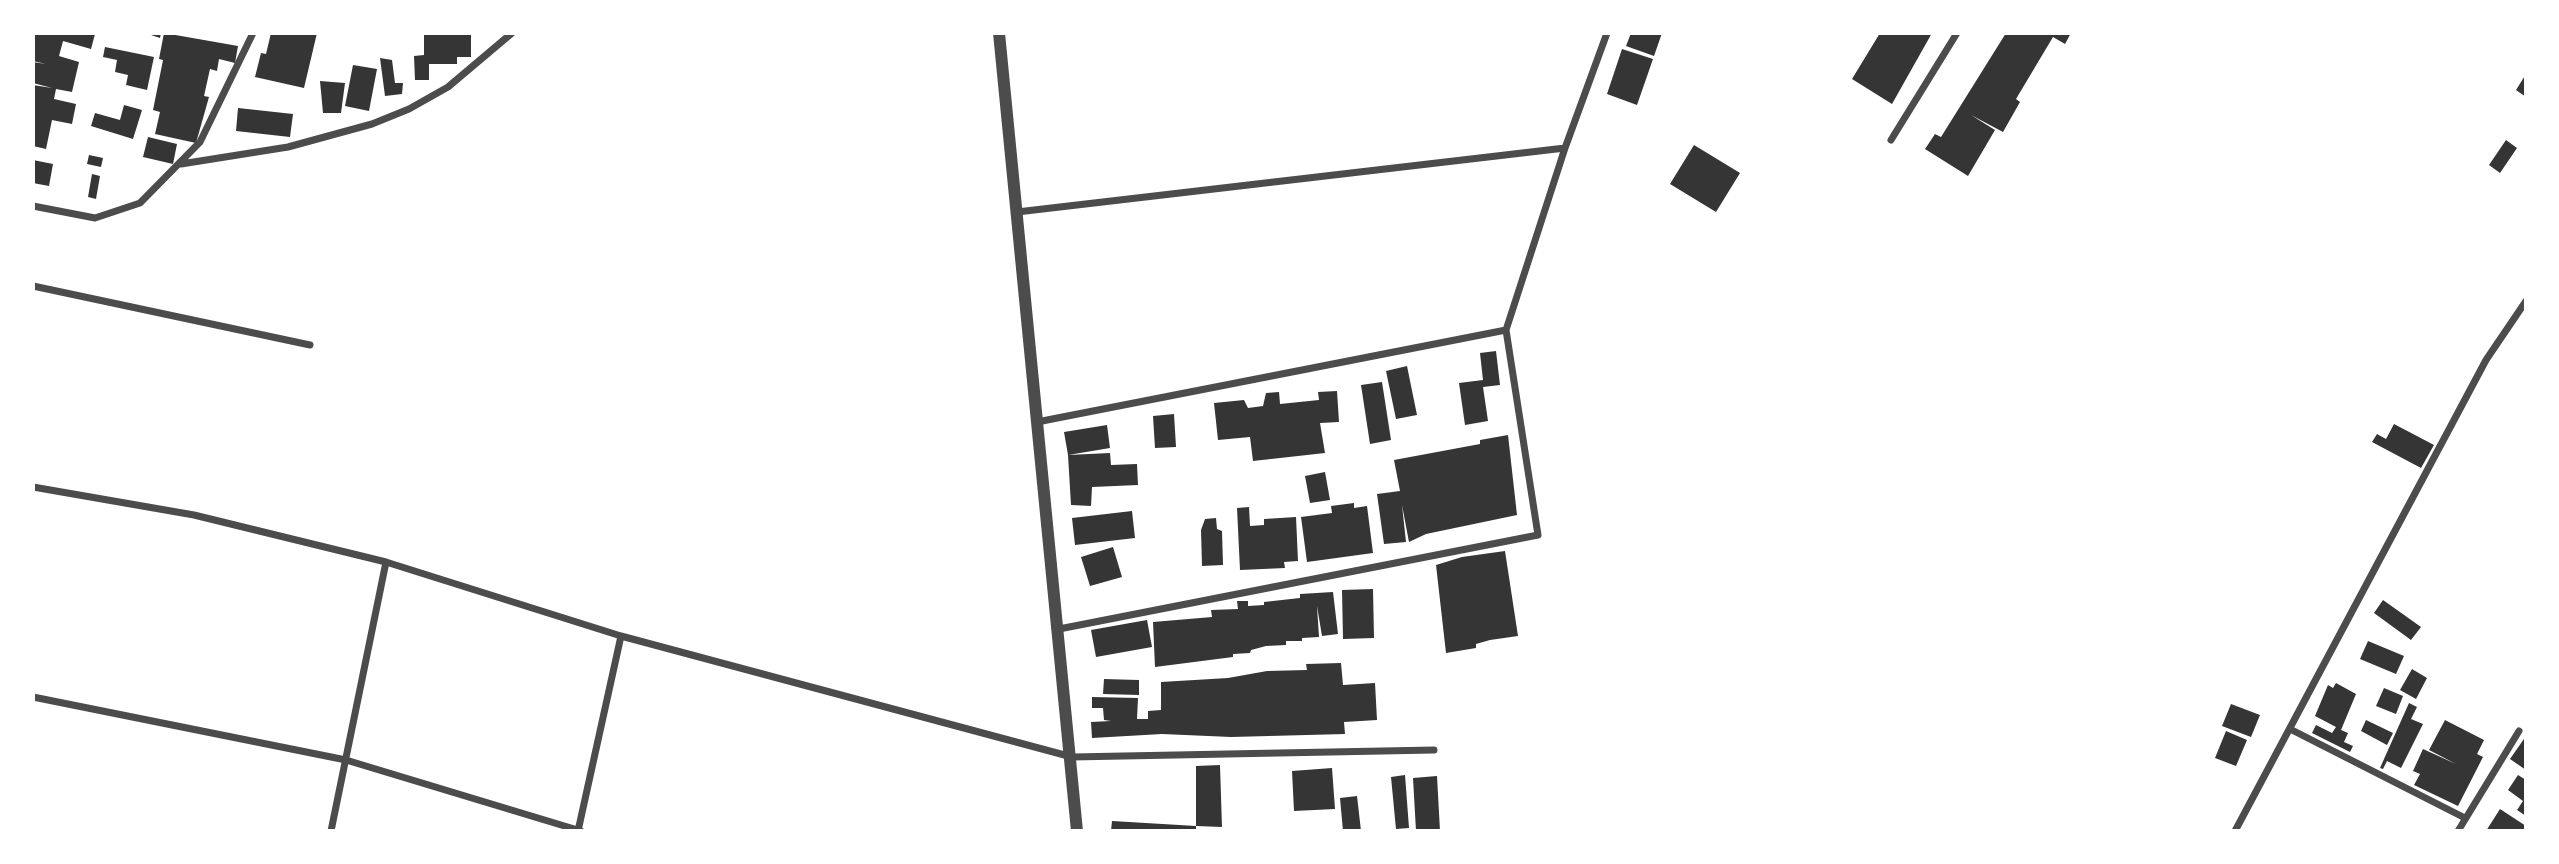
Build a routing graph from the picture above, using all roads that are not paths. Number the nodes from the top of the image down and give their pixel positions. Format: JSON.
{"nodes":[{"id":1,"x":253,"y":33,"type":"edge"},
{"id":2,"x":512,"y":33,"type":"edge"},
{"id":3,"x":999,"y":33,"type":"edge"},
{"id":4,"x":1607,"y":33,"type":"edge"},
{"id":5,"x":1957,"y":33,"type":"edge"},
{"id":6,"x":1891,"y":140,"type":"dead end"},
{"id":7,"x":1565,"y":148,"type":"junction"},
{"id":8,"x":181,"y":164,"type":"junction"},
{"id":9,"x":33,"y":206,"type":"edge"},
{"id":10,"x":1017,"y":212,"type":"junction"},
{"id":11,"x":33,"y":286,"type":"edge"},
{"id":12,"x":2526,"y":301,"type":"edge"},
{"id":13,"x":1506,"y":330,"type":"junction"},
{"id":14,"x":310,"y":345,"type":"dead end"},
{"id":15,"x":1037,"y":422,"type":"junction"},
{"id":16,"x":33,"y":487,"type":"edge"},
{"id":17,"x":386,"y":562,"type":"junction"},
{"id":18,"x":1059,"y":629,"type":"junction"},
{"id":19,"x":621,"y":636,"type":"junction"},
{"id":20,"x":33,"y":697,"type":"edge"},
{"id":21,"x":2290,"y":729,"type":"junction"},
{"id":22,"x":2519,"y":731,"type":"dead end"},
{"id":23,"x":1434,"y":750,"type":"dead end"},
{"id":24,"x":1072,"y":757,"type":"junction"},
{"id":25,"x":346,"y":760,"type":"junction"},
{"id":26,"x":2465,"y":818,"type":"junction"},
{"id":27,"x":579,"y":830,"type":"edge"},
{"id":28,"x":331,"y":831,"type":"edge"},
{"id":29,"x":1077,"y":831,"type":"edge"},
{"id":30,"x":2235,"y":831,"type":"edge"},
{"id":31,"x":2458,"y":831,"type":"edge"}],
"edges":[{"from":1,"to":8,"type":"street"},
{"from":2,"to":8,"type":"street"},
{"from":3,"to":10,"type":"street"},
{"from":4,"to":7,"type":"street"},
{"from":5,"to":6,"type":"street"},
{"from":7,"to":10,"type":"street"},
{"from":7,"to":13,"type":"street"},
{"from":8,"to":9,"type":"street"},
{"from":10,"to":15,"type":"street"},
{"from":11,"to":14,"type":"street"},
{"from":12,"to":21,"type":"street"},
{"from":13,"to":15,"type":"street"},
{"from":13,"to":18,"type":"street"},
{"from":15,"to":18,"type":"street"},
{"from":16,"to":17,"type":"street"},
{"from":17,"to":19,"type":"street"},
{"from":17,"to":25,"type":"street"},
{"from":18,"to":24,"type":"street"},
{"from":19,"to":24,"type":"street"},
{"from":19,"to":27,"type":"street"},
{"from":20,"to":25,"type":"street"},
{"from":21,"to":26,"type":"street"},
{"from":21,"to":30,"type":"street"},
{"from":22,"to":26,"type":"street"},
{"from":23,"to":24,"type":"street"},
{"from":24,"to":29,"type":"street"},
{"from":25,"to":27,"type":"street"},
{"from":25,"to":28,"type":"street"},
{"from":26,"to":31,"type":"street"}]}
